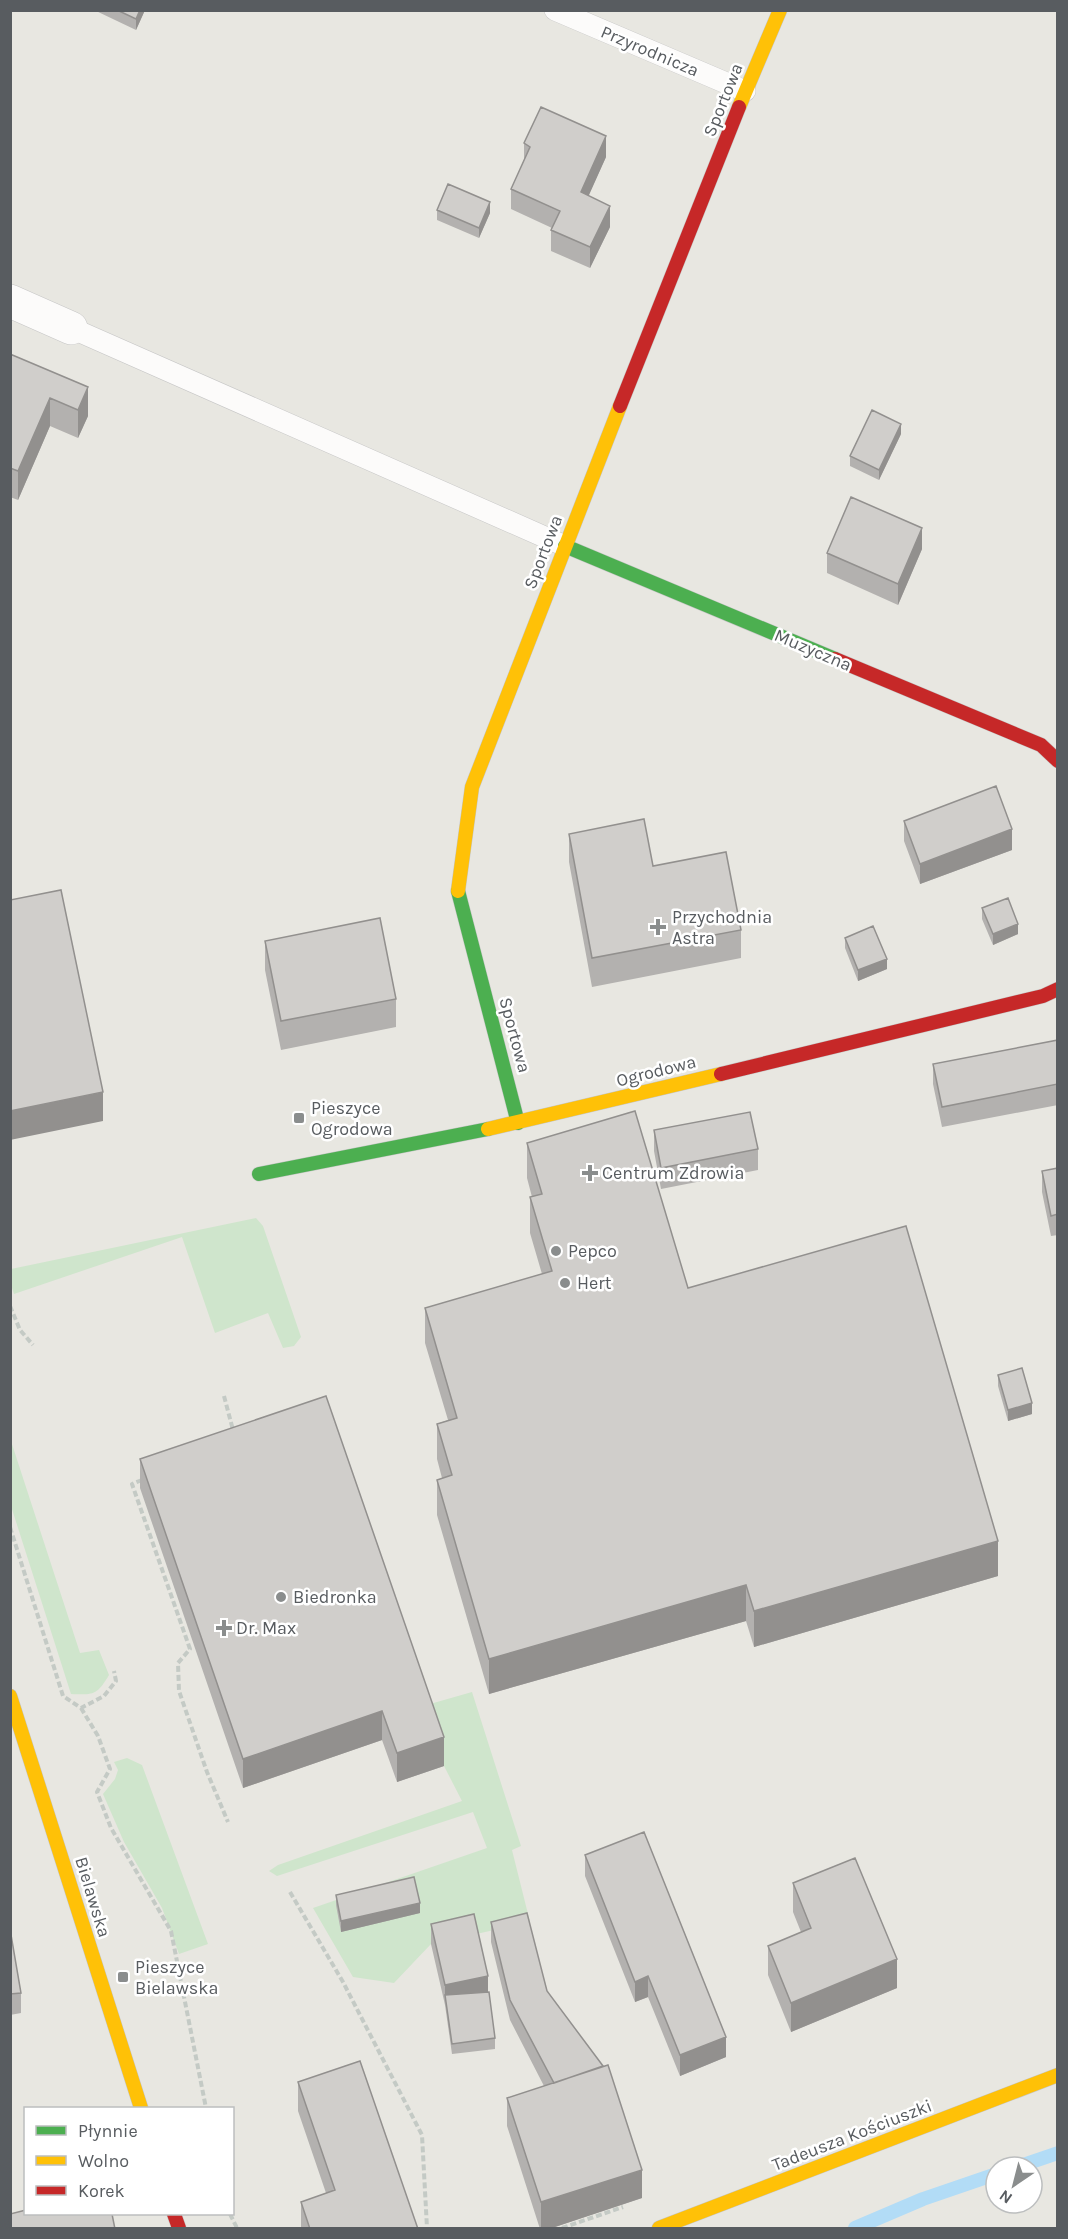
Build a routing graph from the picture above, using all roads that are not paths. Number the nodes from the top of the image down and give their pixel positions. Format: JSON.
{"nodes":[{"id":1,"x":555,"y":10,"type":"edge"},
{"id":2,"x":780,"y":10,"type":"edge"},
{"id":3,"x":745,"y":91,"type":"junction"},
{"id":4,"x":10,"y":302,"type":"edge"},
{"id":5,"x":71,"y":328,"type":"joint"},
{"id":6,"x":565,"y":546,"type":"junction"},
{"id":7,"x":1058,"y":761,"type":"edge"},
{"id":8,"x":1058,"y":989,"type":"edge"},
{"id":9,"x":518,"y":1123,"type":"junction"},
{"id":10,"x":259,"y":1174,"type":"dead end"},
{"id":11,"x":10,"y":1696,"type":"edge"},
{"id":12,"x":1058,"y":2075,"type":"edge"},
{"id":13,"x":140,"y":2107,"type":"edge"},
{"id":14,"x":659,"y":2229,"type":"edge"}],
"edges":[{"from":1,"to":3,"type":"lane","name":"Przyrodnicza"},
{"from":2,"to":3,"type":"street","name":"Sportowa"},
{"from":3,"to":6,"type":"street","name":"Sportowa"},
{"from":4,"to":5,"type":"street"},
{"from":5,"to":6,"type":"lane"},
{"from":6,"to":7,"type":"street","name":"Muzyczna"},
{"from":6,"to":9,"type":"street","name":"Sportowa"},
{"from":8,"to":9,"type":"street","name":"Ogrodowa"},
{"from":9,"to":10,"type":"street","name":"Ogrodowa"},
{"from":11,"to":13,"type":"street","name":"Bielawska"},
{"from":12,"to":14,"type":"street","name":"Tadeusza Kościuszki"}]}
